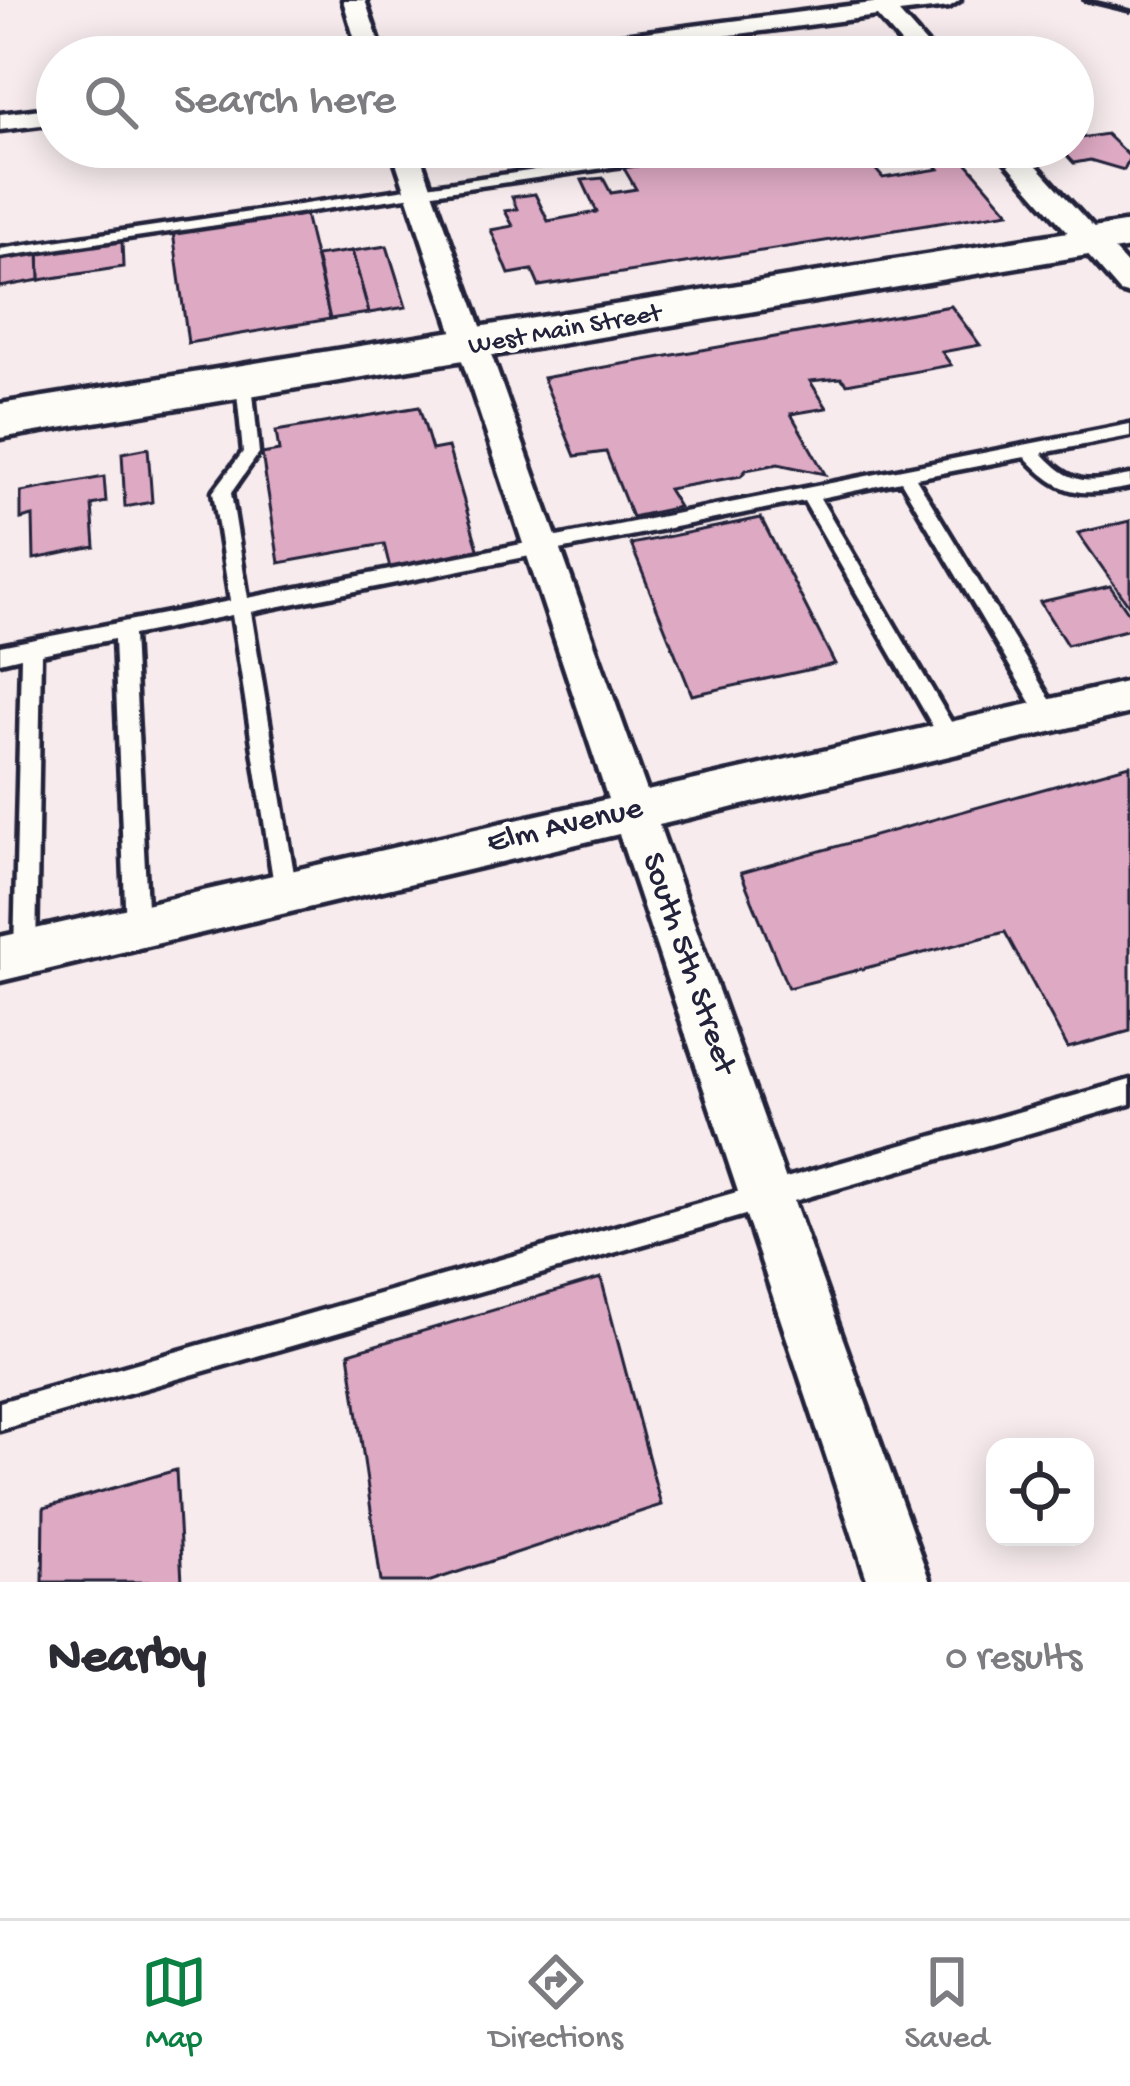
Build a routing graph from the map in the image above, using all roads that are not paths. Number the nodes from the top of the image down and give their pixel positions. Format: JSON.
{"nodes":[{"id":1,"x":354,"y":0,"type":"edge"},
{"id":2,"x":949,"y":0,"type":"edge"},
{"id":3,"x":884,"y":10,"type":"junction"},
{"id":4,"x":365,"y":36,"type":"edge"},
{"id":5,"x":675,"y":36,"type":"edge"},
{"id":6,"x":907,"y":36,"type":"edge"},
{"id":7,"x":36,"y":118,"type":"edge"},
{"id":8,"x":0,"y":122,"type":"edge"},
{"id":9,"x":411,"y":168,"type":"edge"},
{"id":10,"x":572,"y":168,"type":"edge"},
{"id":11,"x":1030,"y":168,"type":"edge"},
{"id":12,"x":419,"y":190,"type":"junction"},
{"id":13,"x":1110,"y":238,"type":"edge"},
{"id":14,"x":0,"y":253,"type":"edge"},
{"id":15,"x":1130,"y":286,"type":"edge"},
{"id":16,"x":473,"y":346,"type":"junction"},
{"id":17,"x":244,"y":383,"type":"junction"},
{"id":18,"x":0,"y":422,"type":"edge"},
{"id":19,"x":1130,"y":430,"type":"edge"},
{"id":20,"x":1029,"y":449,"type":"junction"},
{"id":21,"x":905,"y":474,"type":"junction"},
{"id":22,"x":1130,"y":481,"type":"edge"},
{"id":23,"x":809,"y":494,"type":"junction"},
{"id":24,"x":542,"y":547,"type":"junction"},
{"id":25,"x":241,"y":607,"type":"junction"},
{"id":26,"x":123,"y":630,"type":"junction"},
{"id":27,"x":32,"y":648,"type":"junction"},
{"id":28,"x":0,"y":654,"type":"edge"},
{"id":29,"x":1130,"y":697,"type":"edge"},
{"id":30,"x":1049,"y":715,"type":"junction"},
{"id":31,"x":950,"y":738,"type":"junction"},
{"id":32,"x":634,"y":811,"type":"junction"},
{"id":33,"x":286,"y":892,"type":"junction"},
{"id":34,"x":137,"y":927,"type":"junction"},
{"id":35,"x":12,"y":957,"type":"edge"},
{"id":36,"x":1130,"y":1092,"type":"edge"},
{"id":37,"x":766,"y":1197,"type":"junction"},
{"id":38,"x":0,"y":1416,"type":"edge"},
{"id":39,"x":899,"y":1582,"type":"edge"}],
"edges":[{"from":1,"to":4,"type":"street"},
{"from":2,"to":3,"type":"street"},
{"from":3,"to":5,"type":"street"},
{"from":3,"to":6,"type":"street"},
{"from":7,"to":8,"type":"street"},
{"from":9,"to":12,"type":"street","name":"South 5th Street"},
{"from":10,"to":12,"type":"lane"},
{"from":11,"to":13,"type":"street"},
{"from":12,"to":14,"type":"lane"},
{"from":12,"to":16,"type":"street","name":"South 5th Street"},
{"from":13,"to":15,"type":"street"},
{"from":13,"to":16,"type":"main road","name":"West Main Street"},
{"from":16,"to":17,"type":"main road","name":"West Main Street"},
{"from":16,"to":24,"type":"street","name":"South 5th Street"},
{"from":17,"to":18,"type":"main road","name":"West Main Street"},
{"from":17,"to":25,"type":"lane"},
{"from":19,"to":20,"type":"lane"},
{"from":20,"to":21,"type":"lane"},
{"from":20,"to":22,"type":"lane"},
{"from":21,"to":23,"type":"lane"},
{"from":21,"to":30,"type":"lane"},
{"from":23,"to":24,"type":"lane"},
{"from":23,"to":31,"type":"lane"},
{"from":24,"to":25,"type":"lane"},
{"from":24,"to":32,"type":"street","name":"South 5th Street"},
{"from":25,"to":26,"type":"lane"},
{"from":25,"to":33,"type":"lane"},
{"from":26,"to":27,"type":"lane"},
{"from":26,"to":34,"type":"lane"},
{"from":27,"to":28,"type":"lane"},
{"from":27,"to":35,"type":"lane"},
{"from":29,"to":30,"type":"street","name":"Elm Avenue"},
{"from":30,"to":31,"type":"street","name":"Elm Avenue"},
{"from":31,"to":32,"type":"street","name":"Elm Avenue"},
{"from":32,"to":33,"type":"street","name":"Elm Avenue"},
{"from":32,"to":37,"type":"street","name":"South 5th Street"},
{"from":33,"to":34,"type":"street","name":"Elm Avenue"},
{"from":34,"to":35,"type":"street","name":"Elm Avenue"},
{"from":36,"to":37,"type":"lane"},
{"from":37,"to":38,"type":"lane"},
{"from":37,"to":39,"type":"street","name":"South 5th Street"}]}
